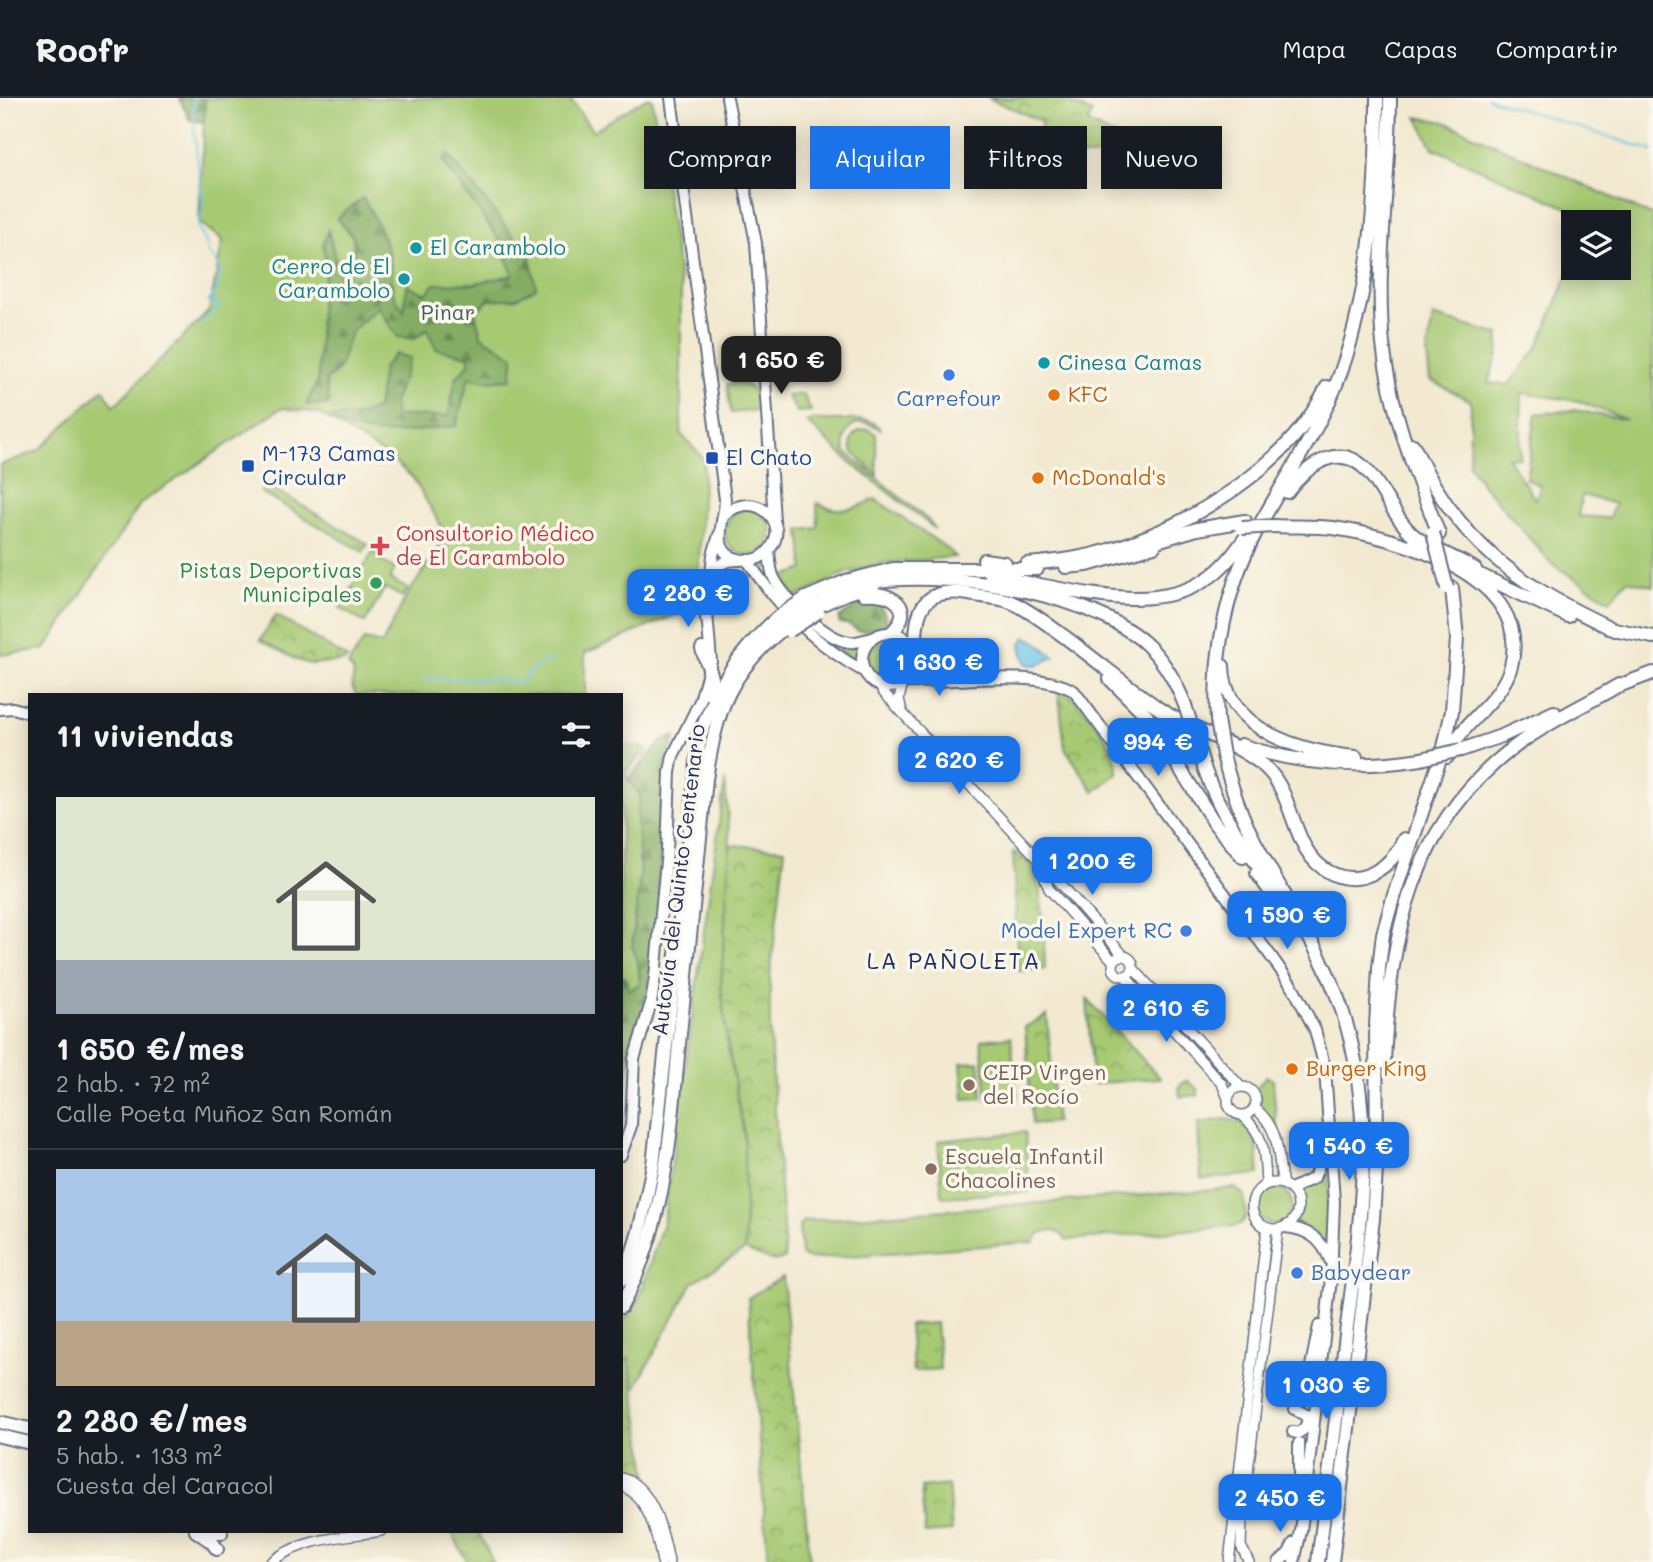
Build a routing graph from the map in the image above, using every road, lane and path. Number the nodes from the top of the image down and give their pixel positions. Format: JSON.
{"nodes":[{"id":1,"x":671,"y":98,"type":"edge"},
{"id":2,"x":727,"y":98,"type":"edge"},
{"id":3,"x":1377,"y":98,"type":"edge"},
{"id":4,"x":1390,"y":98,"type":"edge"},
{"id":5,"x":1381,"y":252,"type":"junction"},
{"id":6,"x":1363,"y":284,"type":"junction"},
{"id":7,"x":1381,"y":312,"type":"junction"},
{"id":8,"x":1287,"y":479,"type":"junction"},
{"id":9,"x":725,"y":515,"type":"junction"},
{"id":10,"x":774,"y":523,"type":"junction"},
{"id":11,"x":1276,"y":523,"type":"junction"},
{"id":12,"x":1243,"y":524,"type":"junction"},
{"id":13,"x":1436,"y":533,"type":"junction"},
{"id":14,"x":719,"y":534,"type":"junction"},
{"id":15,"x":769,"y":550,"type":"junction"},
{"id":16,"x":1248,"y":550,"type":"junction"},
{"id":17,"x":1113,"y":555,"type":"junction"},
{"id":18,"x":744,"y":560,"type":"junction"},
{"id":19,"x":984,"y":560,"type":"dead end"},
{"id":20,"x":1027,"y":564,"type":"junction"},
{"id":21,"x":1056,"y":568,"type":"junction"},
{"id":22,"x":893,"y":569,"type":"junction"},
{"id":23,"x":710,"y":583,"type":"junction"},
{"id":24,"x":1506,"y":587,"type":"junction"},
{"id":25,"x":1450,"y":588,"type":"junction"},
{"id":26,"x":980,"y":596,"type":"junction"},
{"id":27,"x":1543,"y":600,"type":"junction"},
{"id":28,"x":1010,"y":601,"type":"junction"},
{"id":29,"x":812,"y":606,"type":"junction"},
{"id":30,"x":707,"y":613,"type":"junction"},
{"id":31,"x":1224,"y":620,"type":"junction"},
{"id":32,"x":783,"y":625,"type":"junction"},
{"id":33,"x":891,"y":633,"type":"junction"},
{"id":34,"x":874,"y":637,"type":"junction"},
{"id":35,"x":1653,"y":637,"type":"edge"},
{"id":36,"x":702,"y":649,"type":"junction"},
{"id":37,"x":916,"y":662,"type":"junction"},
{"id":38,"x":709,"y":667,"type":"junction"},
{"id":39,"x":741,"y":671,"type":"junction"},
{"id":40,"x":865,"y":672,"type":"junction"},
{"id":41,"x":1653,"y":673,"type":"edge"},
{"id":42,"x":973,"y":680,"type":"junction"},
{"id":43,"x":903,"y":682,"type":"junction"},
{"id":44,"x":879,"y":684,"type":"junction"},
{"id":45,"x":1136,"y":690,"type":"junction"},
{"id":46,"x":8,"y":705,"type":"edge"},
{"id":47,"x":28,"y":710,"type":"edge"},
{"id":48,"x":902,"y":712,"type":"junction"},
{"id":49,"x":692,"y":715,"type":"junction"},
{"id":50,"x":1548,"y":720,"type":"junction"},
{"id":51,"x":700,"y":735,"type":"junction"},
{"id":52,"x":1419,"y":759,"type":"junction"},
{"id":53,"x":1408,"y":850,"type":"junction"},
{"id":54,"x":1038,"y":860,"type":"junction"},
{"id":55,"x":1309,"y":945,"type":"junction"},
{"id":56,"x":1124,"y":956,"type":"junction"},
{"id":57,"x":1114,"y":962,"type":"junction"},
{"id":58,"x":1133,"y":968,"type":"junction"},
{"id":59,"x":1125,"y":976,"type":"junction"},
{"id":60,"x":1241,"y":1087,"type":"junction"},
{"id":61,"x":1228,"y":1098,"type":"junction"},
{"id":62,"x":1255,"y":1108,"type":"junction"},
{"id":63,"x":1243,"y":1116,"type":"junction"},
{"id":64,"x":1330,"y":1120,"type":"junction"},
{"id":65,"x":623,"y":1149,"type":"edge"},
{"id":66,"x":1266,"y":1184,"type":"junction"},
{"id":67,"x":1287,"y":1186,"type":"junction"},
{"id":68,"x":1373,"y":1219,"type":"junction"},
{"id":69,"x":1277,"y":1228,"type":"junction"},
{"id":70,"x":1334,"y":1246,"type":"junction"},
{"id":71,"x":1356,"y":1259,"type":"junction"},
{"id":72,"x":1330,"y":1260,"type":"junction"},
{"id":73,"x":623,"y":1276,"type":"edge"},
{"id":74,"x":1328,"y":1282,"type":"junction"},
{"id":75,"x":623,"y":1303,"type":"edge"},
{"id":76,"x":1321,"y":1366,"type":"junction"},
{"id":77,"x":0,"y":1422,"type":"edge"},
{"id":78,"x":1307,"y":1422,"type":"junction"},
{"id":79,"x":28,"y":1429,"type":"edge"},
{"id":80,"x":1293,"y":1432,"type":"dead end"},
{"id":81,"x":0,"y":1436,"type":"edge"},
{"id":82,"x":28,"y":1443,"type":"edge"},
{"id":83,"x":1298,"y":1443,"type":"dead end"},
{"id":84,"x":1309,"y":1459,"type":"junction"},
{"id":85,"x":623,"y":1478,"type":"edge"},
{"id":86,"x":623,"y":1486,"type":"edge"},
{"id":87,"x":1299,"y":1517,"type":"junction"},
{"id":88,"x":199,"y":1533,"type":"edge"},
{"id":89,"x":368,"y":1533,"type":"edge"},
{"id":90,"x":217,"y":1549,"type":"dead end"},
{"id":91,"x":271,"y":1562,"type":"edge"},
{"id":92,"x":662,"y":1562,"type":"edge"},
{"id":93,"x":669,"y":1562,"type":"edge"},
{"id":94,"x":1229,"y":1562,"type":"edge"},
{"id":95,"x":1249,"y":1562,"type":"edge"},
{"id":96,"x":1279,"y":1562,"type":"edge"},
{"id":97,"x":1294,"y":1562,"type":"edge"},
{"id":98,"x":1318,"y":1562,"type":"edge"},
{"id":99,"x":1332,"y":1562,"type":"edge"}],
"edges":[{"from":1,"to":9,"type":"main road"},
{"from":2,"to":10,"type":"main road"},
{"from":3,"to":6,"type":"highway"},
{"from":4,"to":5,"type":"highway"},
{"from":5,"to":7,"type":"highway"},
{"from":5,"to":13,"type":"highway"},
{"from":6,"to":8,"type":"highway"},
{"from":6,"to":20,"type":"highway"},
{"from":7,"to":13,"type":"highway"},
{"from":7,"to":27,"type":"highway"},
{"from":8,"to":16,"type":"highway"},
{"from":8,"to":22,"type":"highway"},
{"from":9,"to":10,"type":"main road"},
{"from":9,"to":14,"type":"main road"},
{"from":10,"to":15,"type":"main road"},
{"from":11,"to":12,"type":"highway","name":"Autovía del Quinto Centenario"},
{"from":11,"to":24,"type":"highway","name":"Autovía del Quinto Centenario"},
{"from":11,"to":53,"type":"highway"},
{"from":12,"to":17,"type":"highway","name":"Autovía del Quinto Centenario"},
{"from":12,"to":21,"type":"highway"},
{"from":13,"to":25,"type":"highway","bridge":true},
{"from":14,"to":18,"type":"main road"},
{"from":14,"to":23,"type":"main road"},
{"from":15,"to":18,"type":"main road"},
{"from":15,"to":34,"type":"main road"},
{"from":16,"to":24,"type":"highway"},
{"from":16,"to":31,"type":"highway"},
{"from":17,"to":20,"type":"highway"},
{"from":17,"to":21,"type":"highway","name":"Autovía del Quinto Centenario"},
{"from":18,"to":23,"type":"main road"},
{"from":18,"to":40,"type":"main road"},
{"from":19,"to":20,"type":"highway"},
{"from":21,"to":22,"type":"highway","name":"Autovía del Quinto Centenario"},
{"from":22,"to":29,"type":"highway","name":"Autovía del Quinto Centenario"},
{"from":23,"to":30,"type":"main road"},
{"from":24,"to":27,"type":"highway","name":"Autovía del Quinto Centenario"},
{"from":25,"to":45,"type":"highway"},
{"from":25,"to":53,"type":"highway"},
{"from":26,"to":28,"type":"highway"},
{"from":26,"to":37,"type":"highway"},
{"from":26,"to":55,"type":"highway"},
{"from":27,"to":35,"type":"highway"},
{"from":28,"to":29,"type":"highway","name":"Autovía del Quinto Centenario"},
{"from":28,"to":45,"type":"highway"},
{"from":29,"to":32,"type":"highway","name":"Autovía del Quinto Centenario","bridge":true},
{"from":29,"to":32,"type":"highway","bridge":true},
{"from":29,"to":33,"type":"highway"},
{"from":29,"to":55,"type":"highway","bridge":true},
{"from":30,"to":36,"type":"main road"},
{"from":30,"to":38,"type":"main road"},
{"from":31,"to":52,"type":"highway"},
{"from":31,"to":71,"type":"highway","bridge":true},
{"from":32,"to":39,"type":"highway"},
{"from":32,"to":39,"type":"highway","name":"Autovía del Quinto Centenario"},
{"from":32,"to":51,"type":"highway","name":"Autovía del Quinto Centenario"},
{"from":33,"to":34,"type":"main road"},
{"from":33,"to":37,"type":"main road"},
{"from":34,"to":40,"type":"main road"},
{"from":36,"to":38,"type":"highway"},
{"from":36,"to":49,"type":"main road"},
{"from":37,"to":42,"type":"main road"},
{"from":37,"to":43,"type":"main road"},
{"from":38,"to":49,"type":"main road"},
{"from":38,"to":51,"type":"highway"},
{"from":39,"to":75,"type":"highway","name":"Autovía del Quinto Centenario"},
{"from":40,"to":44,"type":"main road"},
{"from":41,"to":50,"type":"highway"},
{"from":42,"to":43,"type":"main road"},
{"from":42,"to":64,"type":"main road"},
{"from":43,"to":44,"type":"main road"},
{"from":43,"to":48,"type":"street"},
{"from":44,"to":48,"type":"street"},
{"from":45,"to":52,"type":"highway"},
{"from":46,"to":47,"type":"main road"},
{"from":48,"to":54,"type":"street"},
{"from":49,"to":65,"type":"main road"},
{"from":50,"to":52,"type":"highway","bridge":true},
{"from":50,"to":68,"type":"highway"},
{"from":51,"to":73,"type":"highway","name":"Autovía del Quinto Centenario"},
{"from":53,"to":68,"type":"highway"},
{"from":54,"to":56,"type":"street"},
{"from":54,"to":57,"type":"street"},
{"from":55,"to":71,"type":"highway"},
{"from":56,"to":57,"type":"street"},
{"from":56,"to":58,"type":"street"},
{"from":57,"to":59,"type":"street"},
{"from":58,"to":59,"type":"street"},
{"from":58,"to":60,"type":"street"},
{"from":59,"to":61,"type":"street"},
{"from":60,"to":61,"type":"street"},
{"from":60,"to":62,"type":"street"},
{"from":61,"to":63,"type":"street"},
{"from":62,"to":63,"type":"street"},
{"from":62,"to":67,"type":"street"},
{"from":63,"to":66,"type":"street"},
{"from":64,"to":67,"type":"main road"},
{"from":64,"to":70,"type":"main road"},
{"from":66,"to":67,"type":"street"},
{"from":66,"to":69,"type":"street"},
{"from":67,"to":69,"type":"street"},
{"from":68,"to":99,"type":"highway"},
{"from":69,"to":72,"type":"main road"},
{"from":69,"to":94,"type":"street"},
{"from":69,"to":95,"type":"street"},
{"from":70,"to":72,"type":"main road"},
{"from":70,"to":76,"type":"main road"},
{"from":71,"to":98,"type":"highway"},
{"from":72,"to":74,"type":"main road"},
{"from":74,"to":78,"type":"main road"},
{"from":74,"to":78,"type":"main road"},
{"from":76,"to":78,"type":"main road"},
{"from":76,"to":84,"type":"main road"},
{"from":77,"to":79,"type":"highway"},
{"from":78,"to":80,"type":"main road"},
{"from":78,"to":84,"type":"main road"},
{"from":78,"to":87,"type":"main road"},
{"from":81,"to":82,"type":"highway"},
{"from":83,"to":87,"type":"main road"},
{"from":84,"to":97,"type":"main road"},
{"from":85,"to":93,"type":"street"},
{"from":86,"to":92,"type":"street"},
{"from":87,"to":96,"type":"main road"},
{"from":88,"to":90,"type":"highway"},
{"from":89,"to":91,"type":"street"}]}
